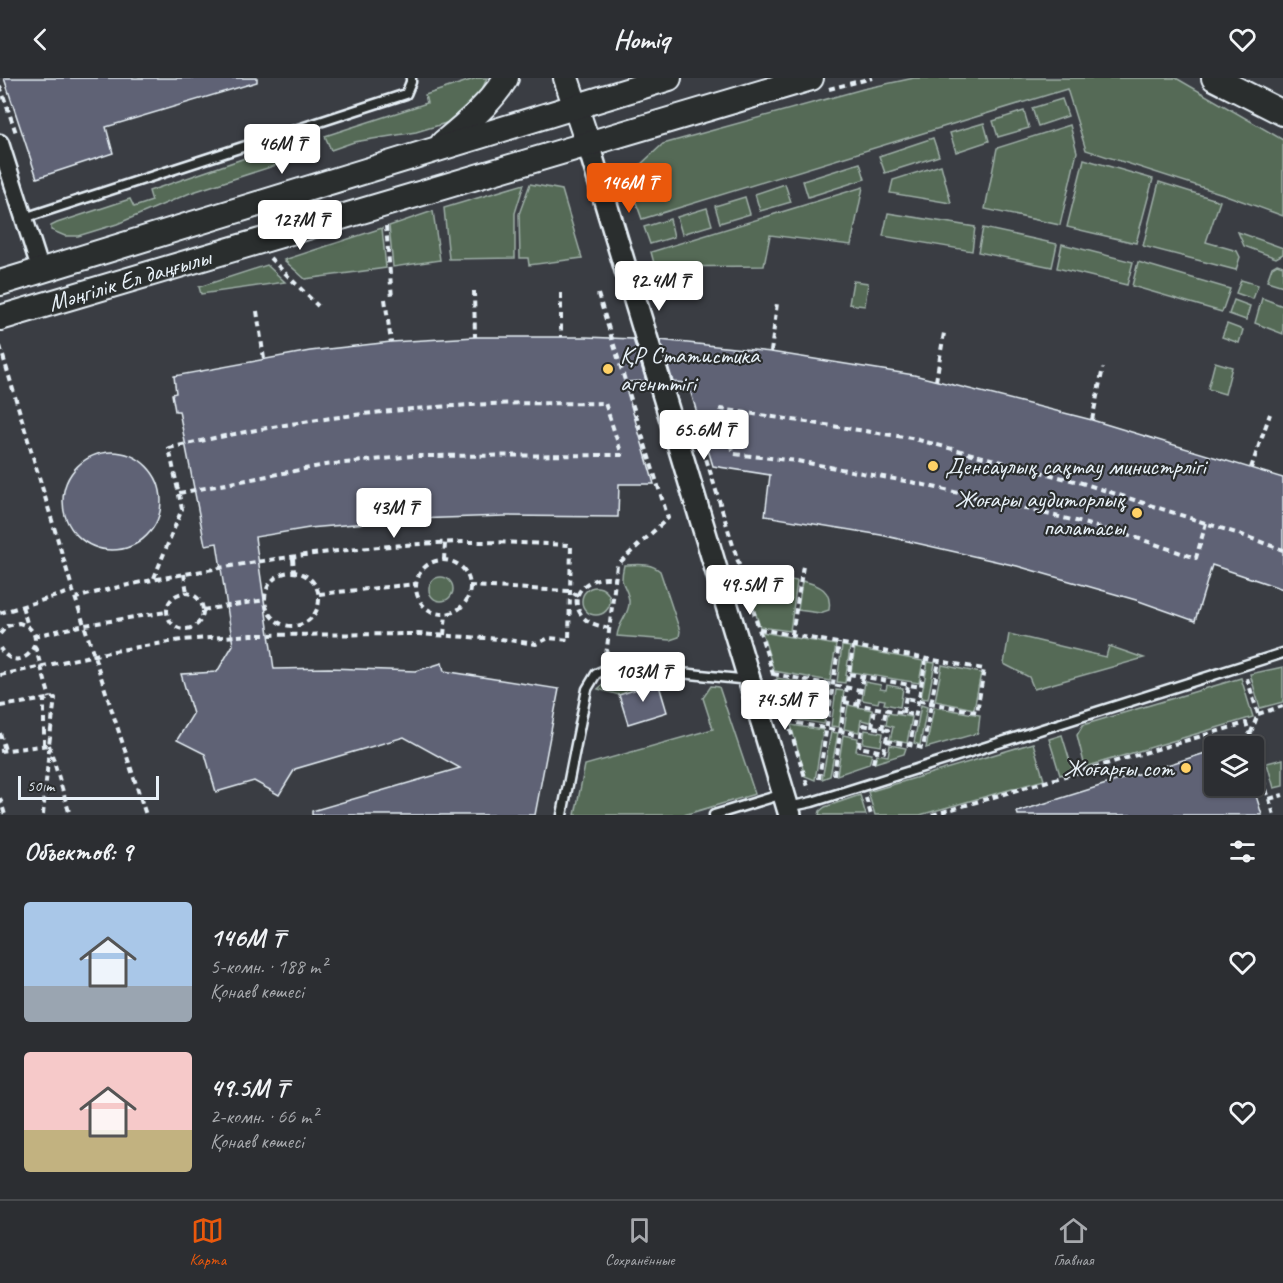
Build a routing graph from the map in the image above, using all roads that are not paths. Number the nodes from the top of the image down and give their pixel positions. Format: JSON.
{"nodes":[{"id":1,"x":411,"y":78,"type":"edge"},
{"id":2,"x":506,"y":78,"type":"edge"},
{"id":3,"x":566,"y":78,"type":"edge"},
{"id":4,"x":669,"y":78,"type":"edge"},
{"id":5,"x":811,"y":78,"type":"edge"},
{"id":6,"x":1214,"y":78,"type":"edge"},
{"id":7,"x":576,"y":107,"type":"junction"},
{"id":8,"x":1283,"y":113,"type":"edge"},
{"id":9,"x":0,"y":143,"type":"edge"},
{"id":10,"x":588,"y":144,"type":"junction"},
{"id":11,"x":435,"y":150,"type":"junction"},
{"id":12,"x":24,"y":218,"type":"junction"},
{"id":13,"x":41,"y":271,"type":"junction"},
{"id":14,"x":0,"y":283,"type":"edge"},
{"id":15,"x":0,"y":318,"type":"edge"},
{"id":16,"x":1283,"y":653,"type":"edge"},
{"id":17,"x":749,"y":680,"type":"junction"},
{"id":18,"x":787,"y":805,"type":"edge"},
{"id":19,"x":562,"y":815,"type":"edge"},
{"id":20,"x":714,"y":815,"type":"edge"}],
"edges":[{"from":1,"to":12,"type":"lane"},
{"from":2,"to":11,"type":"main road"},
{"from":3,"to":7,"type":"main road"},
{"from":4,"to":7,"type":"main road","name":"Мәңгілік Ел даңғылы"},
{"from":5,"to":10,"type":"main road","name":"Мәңгілік Ел даңғылы"},
{"from":6,"to":8,"type":"main road"},
{"from":7,"to":10,"type":"main road"},
{"from":7,"to":11,"type":"main road","name":"Мәңгілік Ел даңғылы"},
{"from":9,"to":12,"type":"street"},
{"from":10,"to":15,"type":"main road","name":"Мәңгілік Ел даңғылы"},
{"from":10,"to":17,"type":"street"},
{"from":11,"to":13,"type":"main road","name":"Мәңгілік Ел даңғылы"},
{"from":12,"to":13,"type":"street"},
{"from":13,"to":14,"type":"main road","name":"Мәңгілік Ел даңғылы"},
{"from":16,"to":18,"type":"lane"},
{"from":17,"to":18,"type":"street"},
{"from":17,"to":19,"type":"lane"},
{"from":18,"to":20,"type":"lane"}]}
